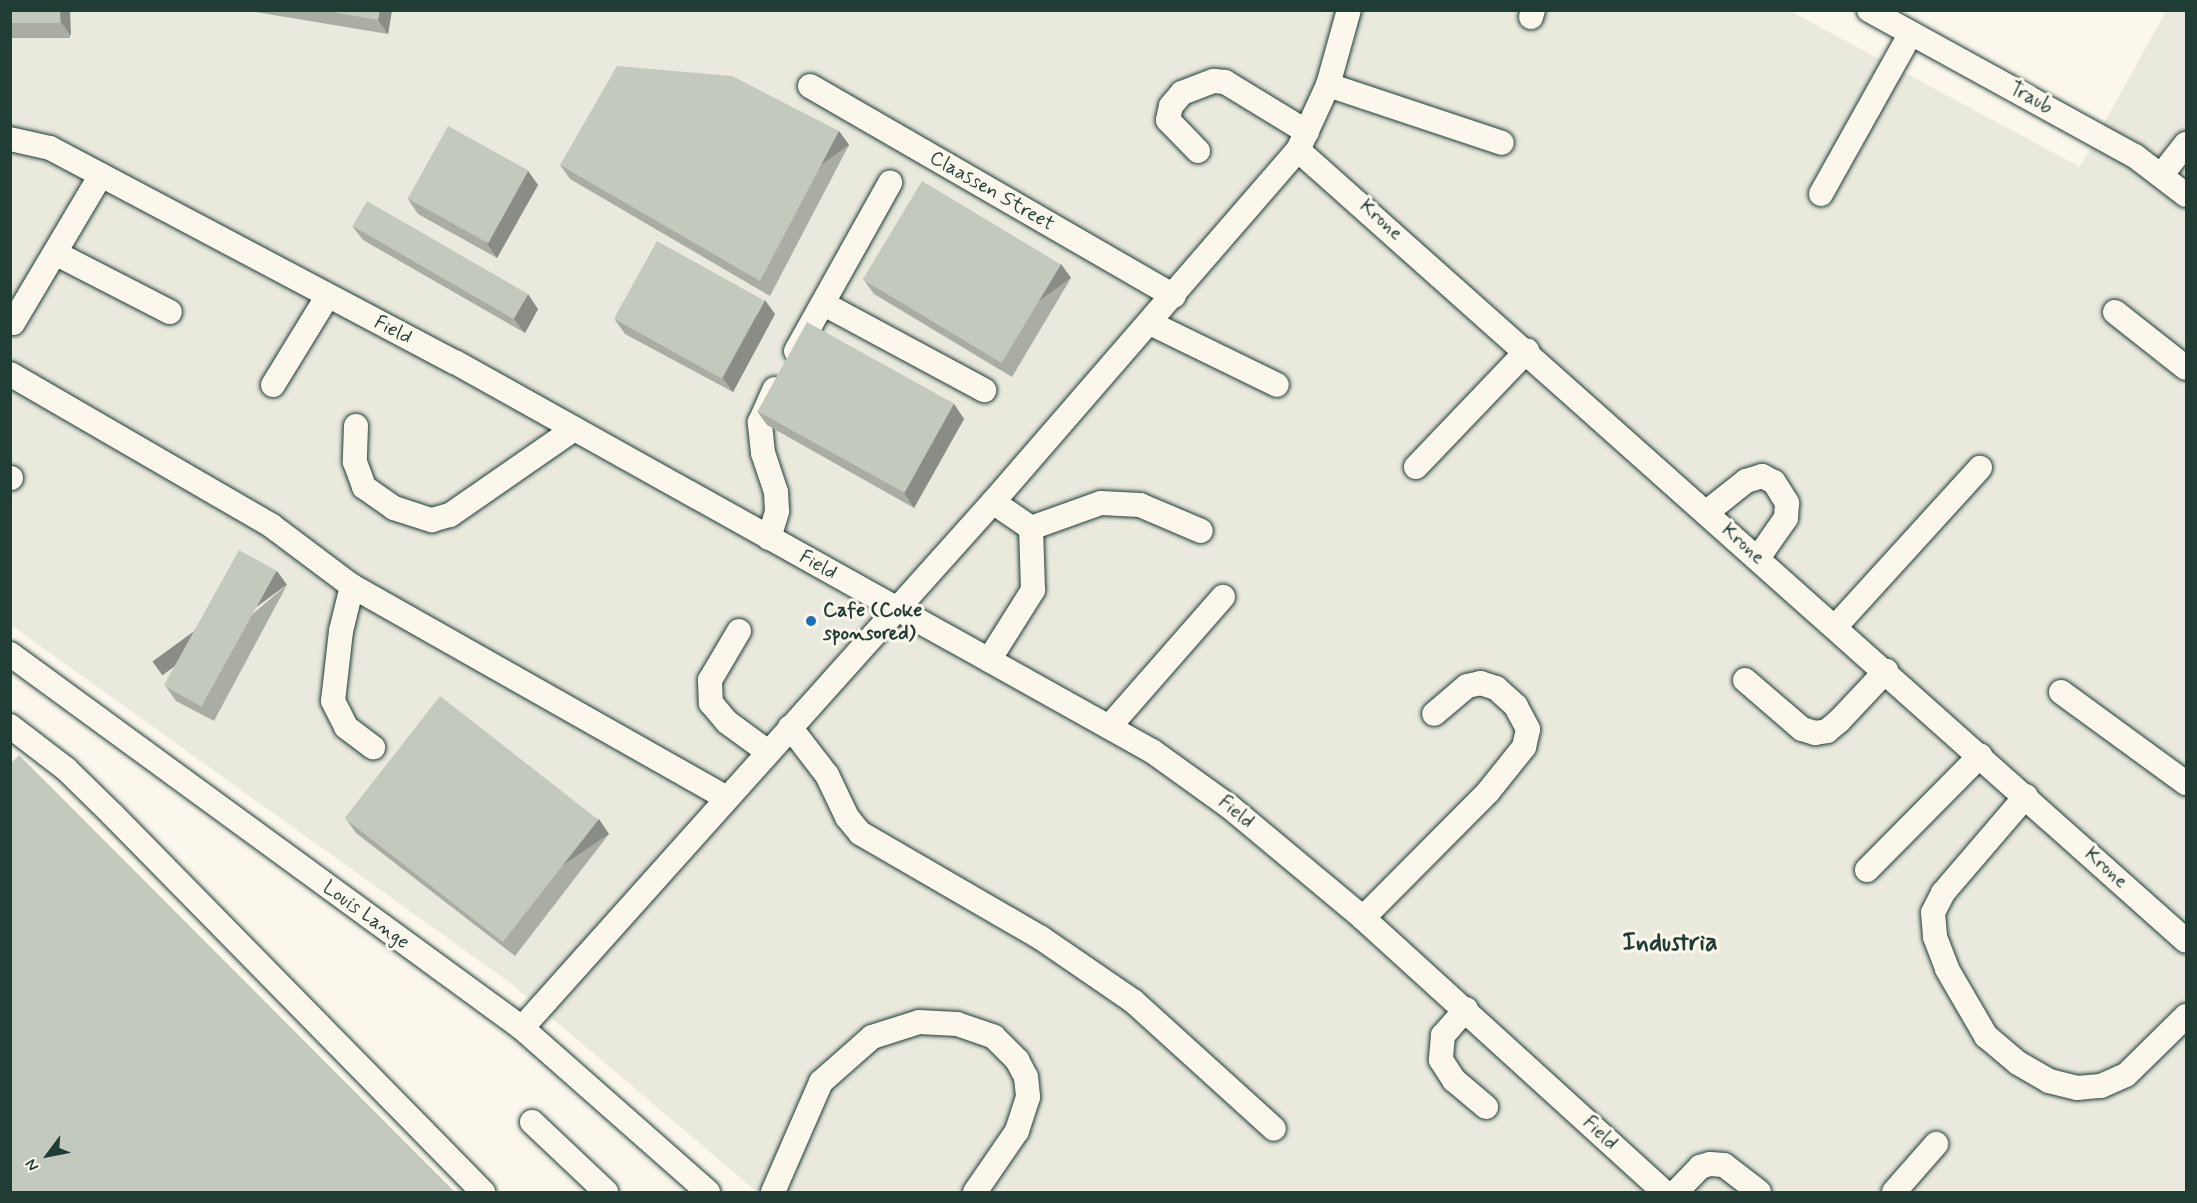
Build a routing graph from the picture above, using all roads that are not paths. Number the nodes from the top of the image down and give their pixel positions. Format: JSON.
{"nodes":[{"id":1,"x":1349,"y":10,"type":"edge"},
{"id":2,"x":1869,"y":10,"type":"edge"},
{"id":3,"x":1911,"y":33,"type":"junction"},
{"id":4,"x":1328,"y":85,"type":"junction"},
{"id":5,"x":810,"y":86,"type":"dead end"},
{"id":6,"x":10,"y":139,"type":"edge"},
{"id":7,"x":1303,"y":141,"type":"junction"},
{"id":8,"x":1502,"y":143,"type":"dead end"},
{"id":9,"x":2187,"y":144,"type":"edge"},
{"id":10,"x":1198,"y":151,"type":"dead end"},
{"id":11,"x":2163,"y":173,"type":"junction"},
{"id":12,"x":101,"y":175,"type":"junction"},
{"id":13,"x":890,"y":183,"type":"dead end"},
{"id":14,"x":1821,"y":194,"type":"dead end"},
{"id":15,"x":2187,"y":195,"type":"edge"},
{"id":16,"x":55,"y":253,"type":"junction"},
{"id":17,"x":1174,"y":296,"type":"junction"},
{"id":18,"x":327,"y":297,"type":"junction"},
{"id":19,"x":824,"y":304,"type":"junction"},
{"id":20,"x":170,"y":312,"type":"dead end"},
{"id":21,"x":2115,"y":312,"type":"dead end"},
{"id":22,"x":13,"y":323,"type":"dead end"},
{"id":23,"x":1150,"y":323,"type":"junction"},
{"id":24,"x":1527,"y":351,"type":"junction"},
{"id":25,"x":2187,"y":368,"type":"edge"},
{"id":26,"x":10,"y":374,"type":"edge"},
{"id":27,"x":273,"y":385,"type":"dead end"},
{"id":28,"x":1277,"y":385,"type":"dead end"},
{"id":29,"x":984,"y":390,"type":"dead end"},
{"id":30,"x":356,"y":426,"type":"dead end"},
{"id":31,"x":574,"y":429,"type":"junction"},
{"id":32,"x":1416,"y":467,"type":"dead end"},
{"id":33,"x":1980,"y":468,"type":"dead end"},
{"id":34,"x":993,"y":502,"type":"junction"},
{"id":35,"x":1707,"y":513,"type":"junction"},
{"id":36,"x":1031,"y":528,"type":"junction"},
{"id":37,"x":1201,"y":531,"type":"dead end"},
{"id":38,"x":768,"y":538,"type":"junction"},
{"id":39,"x":1758,"y":558,"type":"junction"},
{"id":40,"x":352,"y":586,"type":"junction"},
{"id":41,"x":1223,"y":597,"type":"dead end"},
{"id":42,"x":895,"y":609,"type":"junction"},
{"id":43,"x":1836,"y":627,"type":"junction"},
{"id":44,"x":739,"y":631,"type":"dead end"},
{"id":45,"x":10,"y":654,"type":"edge"},
{"id":46,"x":988,"y":660,"type":"junction"},
{"id":47,"x":1886,"y":672,"type":"junction"},
{"id":48,"x":1745,"y":680,"type":"dead end"},
{"id":49,"x":2061,"y":692,"type":"dead end"},
{"id":50,"x":1434,"y":714,"type":"dead end"},
{"id":51,"x":10,"y":726,"type":"edge"},
{"id":52,"x":790,"y":727,"type":"junction"},
{"id":53,"x":1109,"y":727,"type":"junction"},
{"id":54,"x":373,"y":747,"type":"dead end"},
{"id":55,"x":768,"y":752,"type":"junction"},
{"id":56,"x":1980,"y":756,"type":"junction"},
{"id":57,"x":2187,"y":783,"type":"edge"},
{"id":58,"x":2026,"y":796,"type":"junction"},
{"id":59,"x":726,"y":798,"type":"junction"},
{"id":60,"x":1867,"y":870,"type":"dead end"},
{"id":61,"x":1363,"y":918,"type":"junction"},
{"id":62,"x":2187,"y":941,"type":"edge"},
{"id":63,"x":1466,"y":1009,"type":"junction"},
{"id":64,"x":2187,"y":1016,"type":"edge"},
{"id":65,"x":522,"y":1028,"type":"junction"},
{"id":66,"x":1486,"y":1107,"type":"dead end"},
{"id":67,"x":532,"y":1122,"type":"dead end"},
{"id":68,"x":1274,"y":1129,"type":"dead end"},
{"id":69,"x":1936,"y":1144,"type":"dead end"},
{"id":70,"x":483,"y":1192,"type":"edge"},
{"id":71,"x":606,"y":1192,"type":"edge"},
{"id":72,"x":708,"y":1192,"type":"edge"},
{"id":73,"x":773,"y":1192,"type":"edge"},
{"id":74,"x":975,"y":1192,"type":"edge"},
{"id":75,"x":1664,"y":1192,"type":"edge"},
{"id":76,"x":1676,"y":1192,"type":"edge"},
{"id":77,"x":1759,"y":1192,"type":"edge"},
{"id":78,"x":1894,"y":1192,"type":"edge"}],
"edges":[{"from":1,"to":4,"type":"street"},
{"from":2,"to":3,"type":"street","name":"Traub"},
{"from":3,"to":11,"type":"street","name":"Traub"},
{"from":3,"to":14,"type":"street"},
{"from":4,"to":7,"type":"street"},
{"from":4,"to":8,"type":"street"},
{"from":5,"to":17,"type":"street","name":"Claassen Street"},
{"from":6,"to":12,"type":"street","name":"Field"},
{"from":7,"to":10,"type":"street","name":"Krone"},
{"from":7,"to":17,"type":"street"},
{"from":7,"to":24,"type":"street","name":"Krone"},
{"from":9,"to":11,"type":"street"},
{"from":11,"to":15,"type":"street","name":"Traub"},
{"from":12,"to":16,"type":"street"},
{"from":12,"to":18,"type":"street","name":"Field"},
{"from":13,"to":19,"type":"street"},
{"from":16,"to":20,"type":"street"},
{"from":16,"to":22,"type":"street"},
{"from":17,"to":23,"type":"street"},
{"from":18,"to":27,"type":"street"},
{"from":18,"to":31,"type":"street","name":"Field"},
{"from":19,"to":29,"type":"street"},
{"from":19,"to":38,"type":"street"},
{"from":21,"to":25,"type":"street"},
{"from":23,"to":28,"type":"street"},
{"from":23,"to":34,"type":"street"},
{"from":24,"to":32,"type":"street"},
{"from":24,"to":35,"type":"street","name":"Krone"},
{"from":26,"to":40,"type":"street"},
{"from":30,"to":31,"type":"street"},
{"from":31,"to":38,"type":"street","name":"Field"},
{"from":33,"to":43,"type":"street"},
{"from":34,"to":36,"type":"street"},
{"from":34,"to":42,"type":"street"},
{"from":35,"to":39,"type":"street","name":"Krone"},
{"from":35,"to":39,"type":"street"},
{"from":36,"to":37,"type":"street"},
{"from":36,"to":46,"type":"street"},
{"from":38,"to":42,"type":"street","name":"Field"},
{"from":39,"to":43,"type":"street","name":"Krone"},
{"from":40,"to":54,"type":"street"},
{"from":40,"to":59,"type":"street"},
{"from":41,"to":53,"type":"street"},
{"from":42,"to":46,"type":"street","name":"Field"},
{"from":42,"to":52,"type":"street"},
{"from":43,"to":47,"type":"street","name":"Krone"},
{"from":44,"to":55,"type":"street"},
{"from":45,"to":65,"type":"street","name":"Louis Lange"},
{"from":46,"to":53,"type":"street","name":"Field"},
{"from":47,"to":48,"type":"street"},
{"from":47,"to":56,"type":"street","name":"Krone"},
{"from":49,"to":57,"type":"street"},
{"from":50,"to":61,"type":"street"},
{"from":51,"to":70,"type":"street"},
{"from":52,"to":55,"type":"street"},
{"from":52,"to":68,"type":"street"},
{"from":53,"to":61,"type":"street","name":"Field"},
{"from":55,"to":59,"type":"street"},
{"from":56,"to":58,"type":"street","name":"Krone"},
{"from":56,"to":60,"type":"street"},
{"from":58,"to":62,"type":"street","name":"Krone"},
{"from":58,"to":64,"type":"street"},
{"from":59,"to":65,"type":"street"},
{"from":61,"to":63,"type":"street","name":"Field"},
{"from":63,"to":66,"type":"street"},
{"from":63,"to":75,"type":"street","name":"Field"},
{"from":65,"to":72,"type":"street","name":"Louis Lange"},
{"from":67,"to":71,"type":"street"},
{"from":69,"to":78,"type":"street"},
{"from":73,"to":74,"type":"street"},
{"from":76,"to":77,"type":"street"}]}
